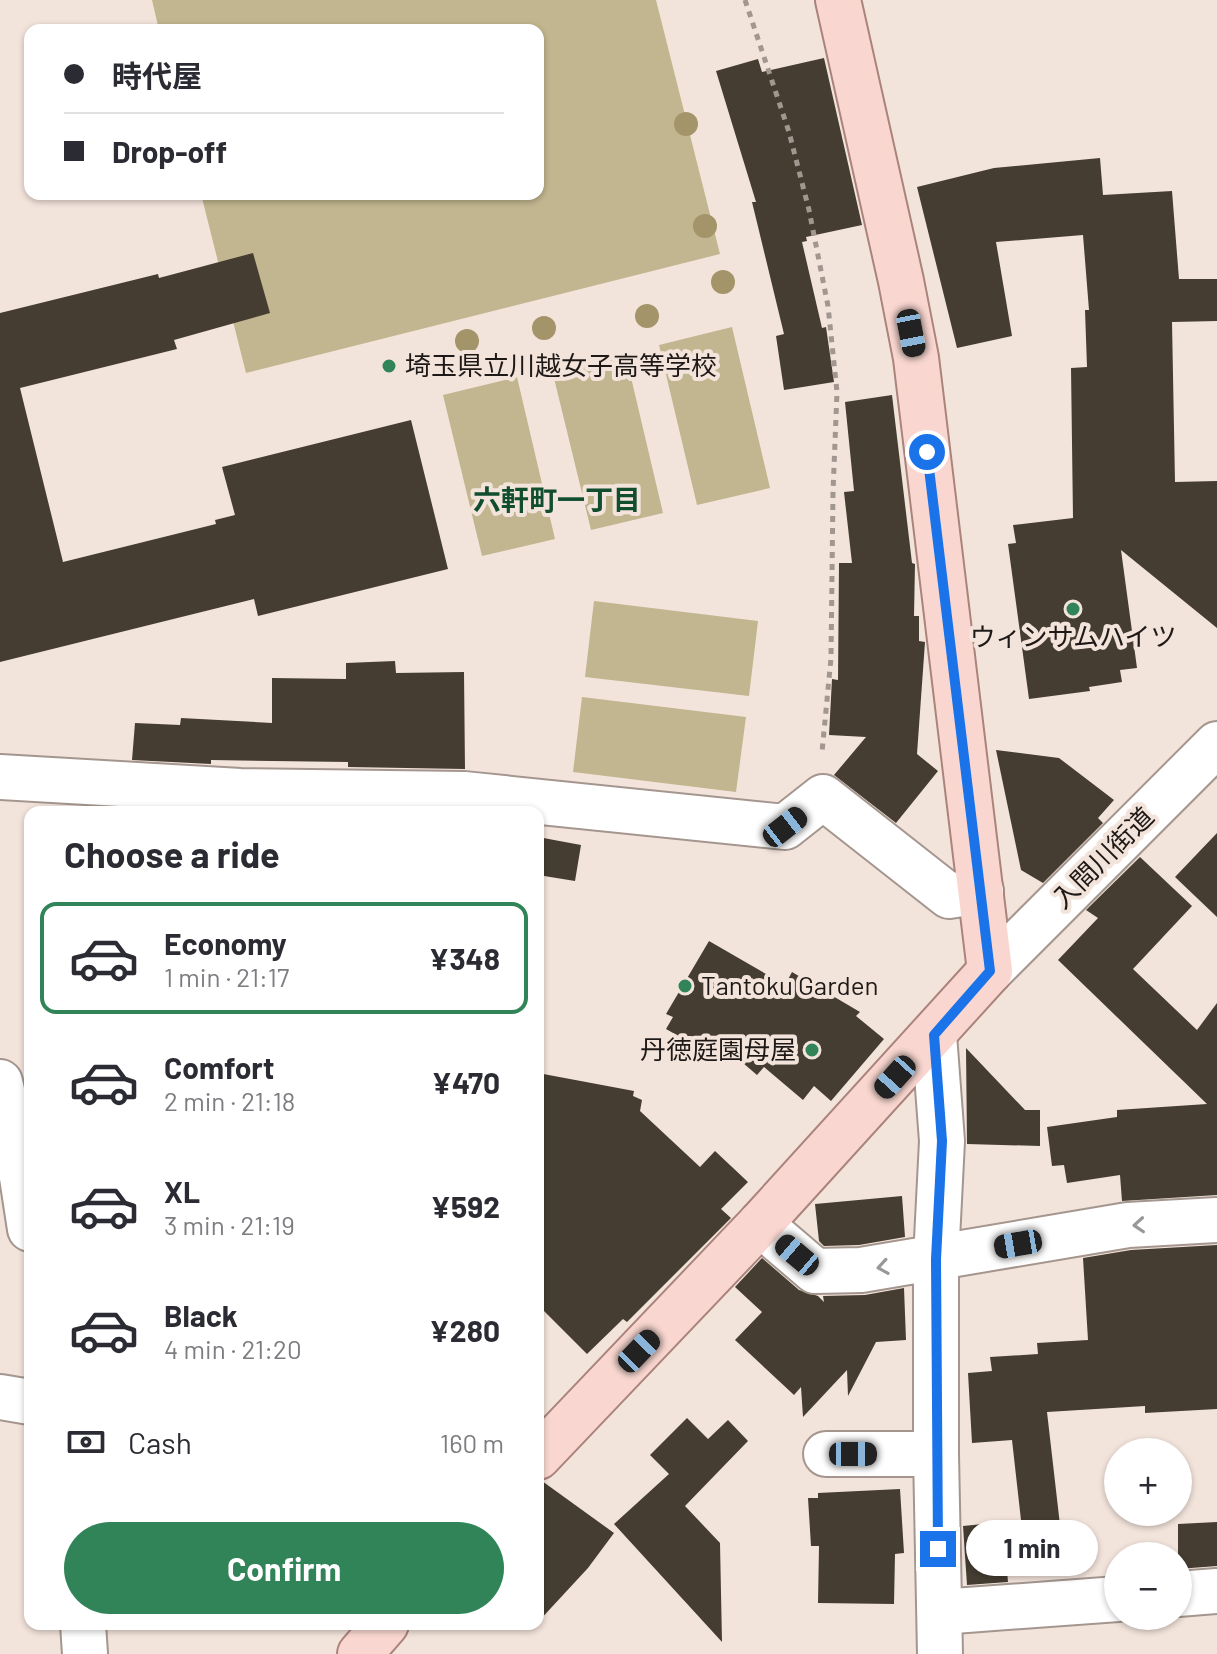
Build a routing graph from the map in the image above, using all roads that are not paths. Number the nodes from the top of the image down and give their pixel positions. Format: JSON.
{"nodes":[{"id":1,"x":838,"y":0,"type":"edge"},
{"id":2,"x":1217,"y":744,"type":"edge"},
{"id":3,"x":0,"y":777,"type":"edge"},
{"id":4,"x":981,"y":891,"type":"junction"},
{"id":5,"x":990,"y":971,"type":"junction"},
{"id":6,"x":934,"y":1035,"type":"junction"},
{"id":7,"x":0,"y":1082,"type":"edge"},
{"id":8,"x":24,"y":1190,"type":"edge"},
{"id":9,"x":1217,"y":1220,"type":"edge"},
{"id":10,"x":760,"y":1224,"type":"junction"},
{"id":11,"x":936,"y":1259,"type":"junction"},
{"id":12,"x":0,"y":1397,"type":"edge"},
{"id":13,"x":24,"y":1401,"type":"edge"},
{"id":14,"x":544,"y":1451,"type":"edge"},
{"id":15,"x":826,"y":1454,"type":"dead end"},
{"id":16,"x":936,"y":1454,"type":"junction"},
{"id":17,"x":1217,"y":1591,"type":"edge"},
{"id":18,"x":1192,"y":1593,"type":"edge"},
{"id":19,"x":1104,"y":1602,"type":"edge"},
{"id":20,"x":83,"y":1630,"type":"edge"},
{"id":21,"x":381,"y":1630,"type":"edge"},
{"id":22,"x":940,"y":1633,"type":"edge"},
{"id":23,"x":85,"y":1654,"type":"edge"},
{"id":24,"x":360,"y":1654,"type":"edge"}],
"edges":[{"from":1,"to":4,"type":"main road"},
{"from":2,"to":5,"type":"street","name":"入間川街道"},
{"from":3,"to":4,"type":"street"},
{"from":4,"to":5,"type":"main road"},
{"from":5,"to":6,"type":"main road"},
{"from":6,"to":10,"type":"main road"},
{"from":6,"to":11,"type":"street"},
{"from":7,"to":8,"type":"street"},
{"from":9,"to":11,"type":"street","one_way":true},
{"from":11,"to":10,"type":"street","one_way":true},
{"from":10,"to":14,"type":"main road"},
{"from":11,"to":16,"type":"street"},
{"from":12,"to":13,"type":"street"},
{"from":15,"to":16,"type":"street"},
{"from":16,"to":22,"type":"street"},
{"from":17,"to":18,"type":"street"},
{"from":19,"to":22,"type":"street"},
{"from":20,"to":23,"type":"street"},
{"from":21,"to":24,"type":"main road"}]}
